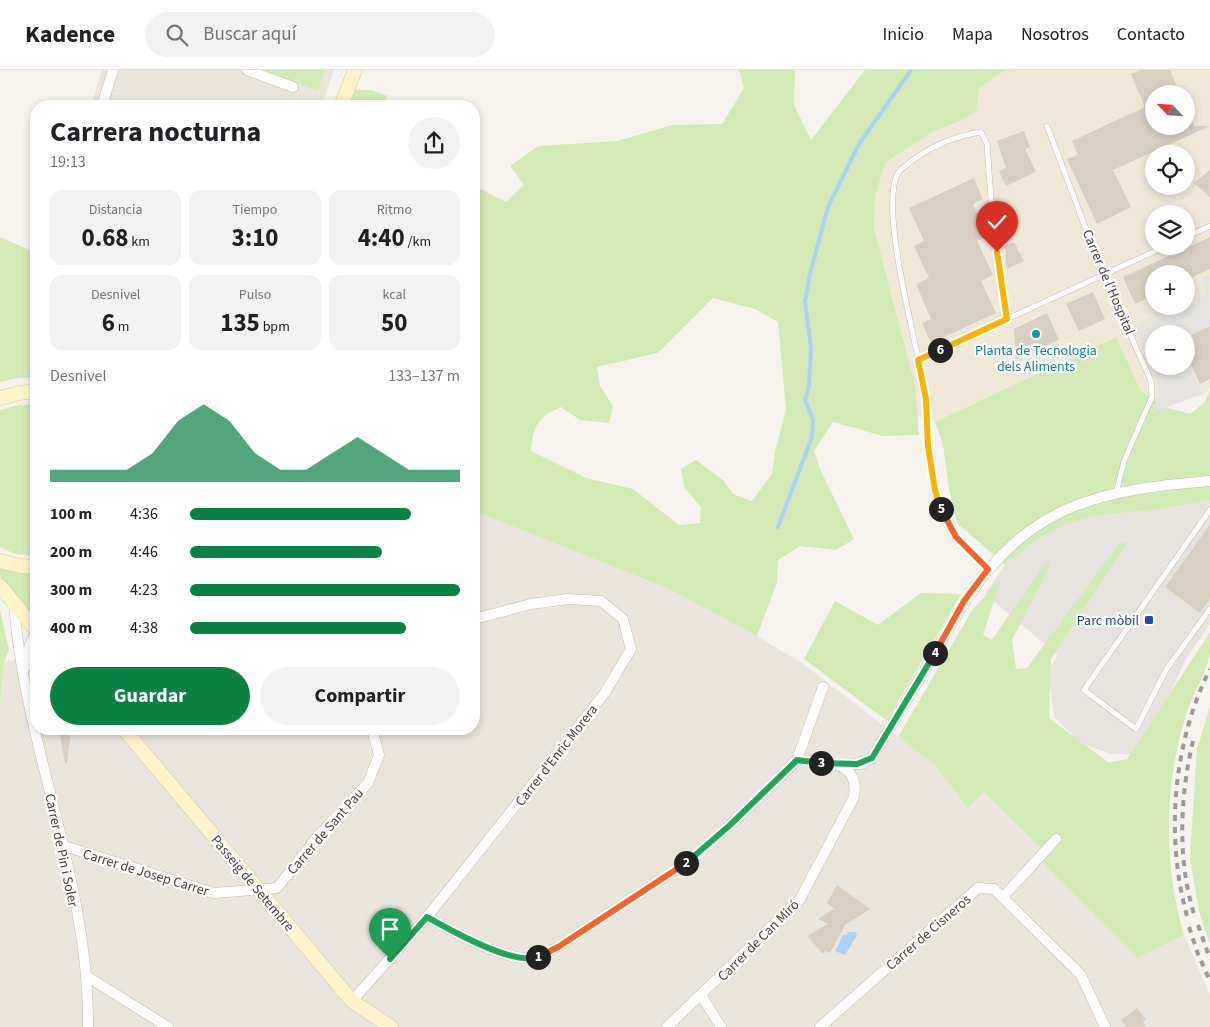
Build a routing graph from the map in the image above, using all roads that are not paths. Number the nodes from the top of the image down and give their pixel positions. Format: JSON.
{"nodes":[{"id":1,"x":113,"y":70,"type":"edge"},
{"id":2,"x":247,"y":70,"type":"edge"},
{"id":3,"x":355,"y":70,"type":"edge"},
{"id":4,"x":293,"y":87,"type":"dead end"},
{"id":5,"x":104,"y":100,"type":"edge"},
{"id":6,"x":343,"y":100,"type":"edge"},
{"id":7,"x":1047,"y":126,"type":"dead end"},
{"id":8,"x":1210,"y":226,"type":"edge"},
{"id":9,"x":1195,"y":233,"type":"edge"},
{"id":10,"x":1146,"y":255,"type":"edge"},
{"id":11,"x":1103,"y":274,"type":"junction"},
{"id":12,"x":1007,"y":319,"type":"junction"},
{"id":13,"x":918,"y":360,"type":"junction"},
{"id":14,"x":30,"y":393,"type":"edge"},
{"id":15,"x":0,"y":398,"type":"edge"},
{"id":16,"x":1210,"y":481,"type":"edge"},
{"id":17,"x":1116,"y":494,"type":"junction"},
{"id":18,"x":1210,"y":510,"type":"edge"},
{"id":19,"x":0,"y":560,"type":"edge"},
{"id":20,"x":30,"y":567,"type":"edge"},
{"id":21,"x":988,"y":569,"type":"junction"},
{"id":22,"x":0,"y":586,"type":"edge"},
{"id":23,"x":14,"y":603,"type":"junction"},
{"id":24,"x":1210,"y":609,"type":"edge"},
{"id":25,"x":480,"y":617,"type":"edge"},
{"id":26,"x":30,"y":624,"type":"edge"},
{"id":27,"x":30,"y":644,"type":"edge"},
{"id":28,"x":30,"y":659,"type":"edge"},
{"id":29,"x":26,"y":662,"type":"junction"},
{"id":30,"x":24,"y":674,"type":"junction"},
{"id":31,"x":823,"y":687,"type":"dead end"},
{"id":32,"x":30,"y":703,"type":"edge"},
{"id":33,"x":37,"y":735,"type":"edge"},
{"id":34,"x":129,"y":735,"type":"edge"},
{"id":35,"x":374,"y":735,"type":"edge"},
{"id":36,"x":797,"y":760,"type":"junction"},
{"id":37,"x":836,"y":765,"type":"junction"},
{"id":38,"x":1056,"y":839,"type":"dead end"},
{"id":39,"x":64,"y":846,"type":"junction"},
{"id":40,"x":260,"y":891,"type":"junction"},
{"id":41,"x":1003,"y":897,"type":"junction"},
{"id":42,"x":427,"y":917,"type":"junction"},
{"id":43,"x":88,"y":977,"type":"junction"},
{"id":44,"x":702,"y":995,"type":"junction"},
{"id":45,"x":352,"y":1000,"type":"junction"},
{"id":46,"x":88,"y":1027,"type":"edge"},
{"id":47,"x":168,"y":1027,"type":"edge"},
{"id":48,"x":391,"y":1027,"type":"edge"},
{"id":49,"x":667,"y":1027,"type":"edge"},
{"id":50,"x":721,"y":1027,"type":"edge"},
{"id":51,"x":820,"y":1027,"type":"edge"},
{"id":52,"x":1105,"y":1027,"type":"edge"}],
"edges":[{"from":1,"to":5,"type":"street"},
{"from":2,"to":4,"type":"street"},
{"from":3,"to":6,"type":"street"},
{"from":7,"to":11,"type":"lane","name":"Carrer de l'Hospital"},
{"from":8,"to":9,"type":"lane"},
{"from":10,"to":11,"type":"lane"},
{"from":11,"to":12,"type":"lane"},
{"from":11,"to":17,"type":"lane","name":"Carrer de l'Hospital"},
{"from":12,"to":13,"type":"lane"},
{"from":12,"to":13,"type":"lane"},
{"from":13,"to":21,"type":"lane"},
{"from":14,"to":15,"type":"street"},
{"from":16,"to":17,"type":"street"},
{"from":17,"to":21,"type":"street"},
{"from":18,"to":24,"type":"lane"},
{"from":19,"to":20,"type":"street"},
{"from":21,"to":37,"type":"street"},
{"from":22,"to":23,"type":"street"},
{"from":23,"to":26,"type":"street"},
{"from":23,"to":30,"type":"street","name":"Carrer de Pin i Soler"},
{"from":25,"to":42,"type":"street","name":"Carrer d'Enric Morera"},
{"from":27,"to":29,"type":"street","name":"Carrer de Pin i Soler"},
{"from":28,"to":29,"type":"street"},
{"from":29,"to":30,"type":"street","name":"Carrer de Pin i Soler"},
{"from":30,"to":32,"type":"street","name":"Carrer de Pin i Soler"},
{"from":31,"to":36,"type":"street"},
{"from":33,"to":39,"type":"street","name":"Carrer de Pin i Soler"},
{"from":34,"to":40,"type":"street","name":"Passeig de Setembre"},
{"from":35,"to":40,"type":"street","name":"Carrer de Sant Pau"},
{"from":36,"to":37,"type":"street"},
{"from":36,"to":42,"type":"street"},
{"from":37,"to":44,"type":"street","name":"Carrer de Can Miró"},
{"from":38,"to":41,"type":"street"},
{"from":39,"to":40,"type":"street","name":"Carrer de Josep Carrer"},
{"from":39,"to":43,"type":"street","name":"Carrer de Pin i Soler"},
{"from":40,"to":45,"type":"street","name":"Passeig de Setembre"},
{"from":41,"to":51,"type":"street","name":"Carrer de Cisneros"},
{"from":41,"to":52,"type":"street","name":"Carrer de Cisneros"},
{"from":42,"to":45,"type":"street","name":"Carrer d'Enric Morera"},
{"from":43,"to":46,"type":"street","name":"Carrer de Pin i Soler"},
{"from":43,"to":47,"type":"street"},
{"from":44,"to":49,"type":"street","name":"Carrer de Can Miró"},
{"from":44,"to":50,"type":"street"},
{"from":45,"to":48,"type":"street","name":"Passeig de Setembre"}]}
